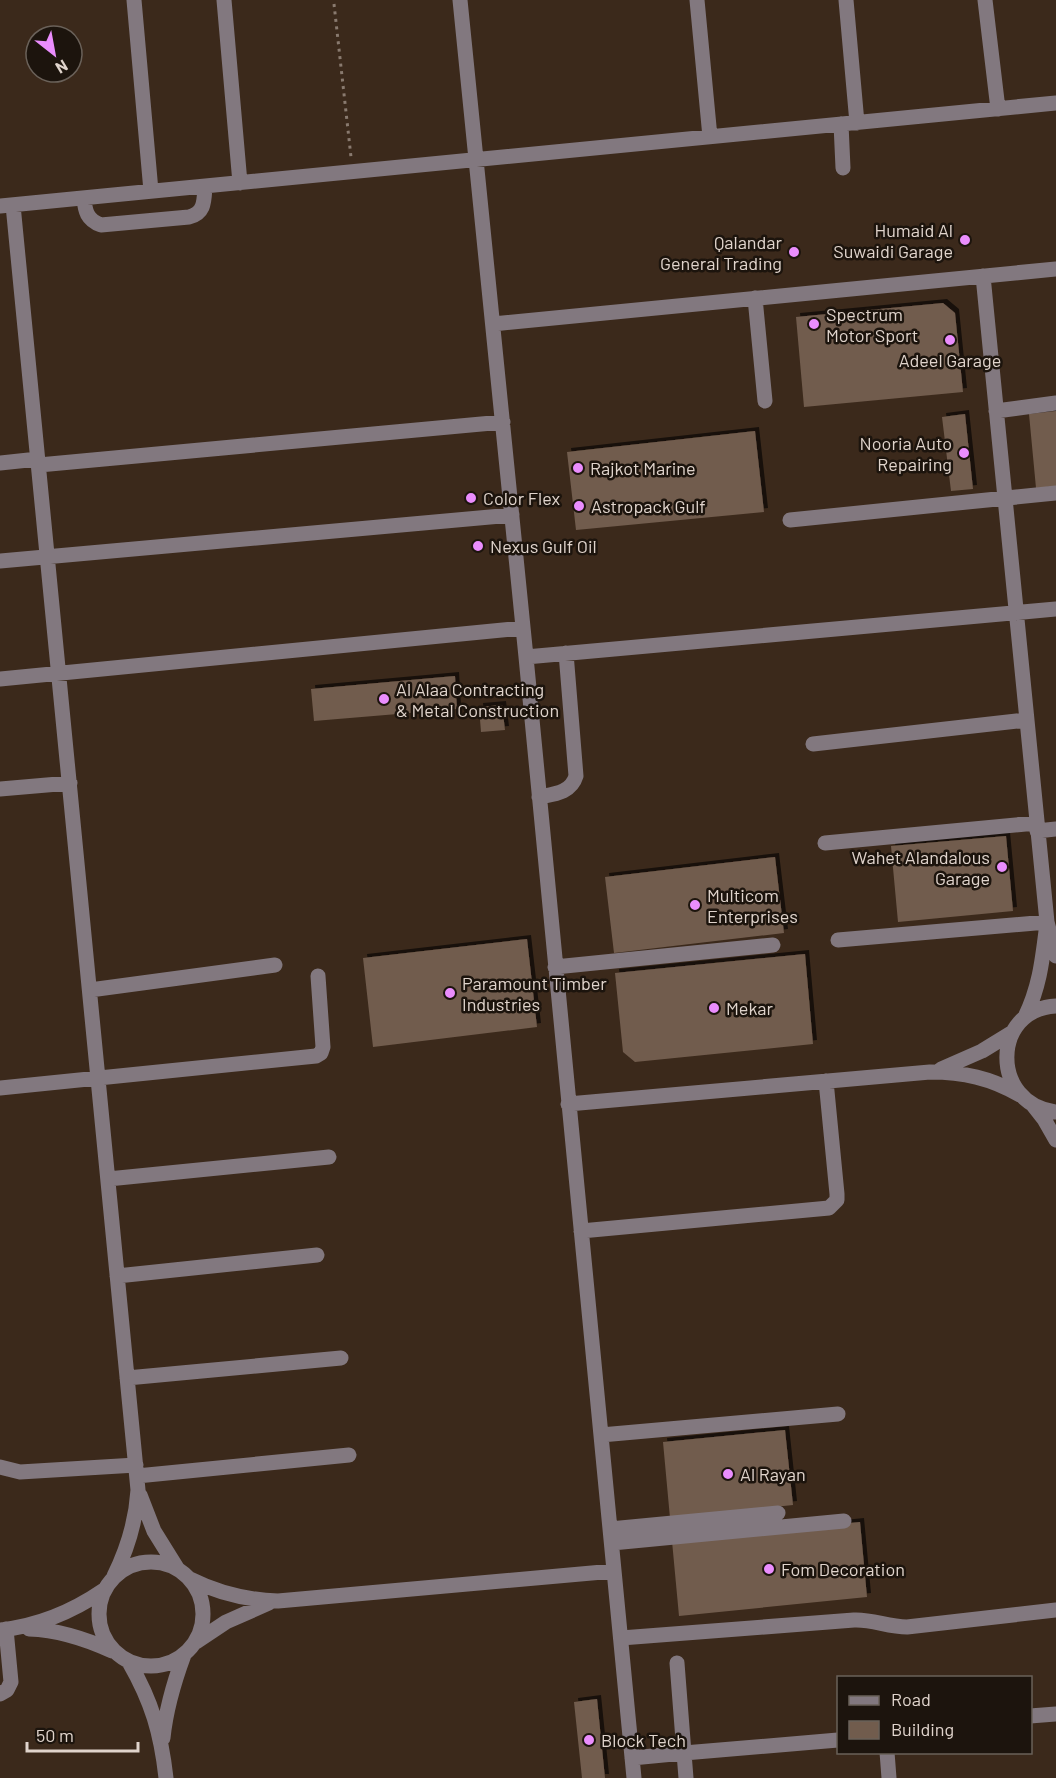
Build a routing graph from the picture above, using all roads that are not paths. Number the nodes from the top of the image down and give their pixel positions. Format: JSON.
{"nodes":[{"id":1,"x":134,"y":0,"type":"edge"},
{"id":2,"x":224,"y":0,"type":"edge"},
{"id":3,"x":460,"y":0,"type":"edge"},
{"id":4,"x":697,"y":0,"type":"edge"},
{"id":5,"x":846,"y":0,"type":"edge"},
{"id":6,"x":985,"y":0,"type":"edge"},
{"id":7,"x":1056,"y":103,"type":"edge"},
{"id":8,"x":998,"y":109,"type":"junction"},
{"id":9,"x":857,"y":123,"type":"junction"},
{"id":10,"x":840,"y":124,"type":"junction"},
{"id":11,"x":710,"y":137,"type":"junction"},
{"id":12,"x":476,"y":160,"type":"junction"},
{"id":13,"x":843,"y":168,"type":"dead end"},
{"id":14,"x":240,"y":183,"type":"junction"},
{"id":15,"x":205,"y":186,"type":"junction"},
{"id":16,"x":151,"y":191,"type":"junction"},
{"id":17,"x":84,"y":198,"type":"junction"},
{"id":18,"x":7,"y":206,"type":"edge"},
{"id":19,"x":1056,"y":268,"type":"edge"},
{"id":20,"x":983,"y":276,"type":"junction"},
{"id":21,"x":755,"y":298,"type":"junction"},
{"id":22,"x":493,"y":324,"type":"junction"},
{"id":23,"x":765,"y":401,"type":"dead end"},
{"id":24,"x":1056,"y":403,"type":"edge"},
{"id":25,"x":996,"y":411,"type":"junction"},
{"id":26,"x":502,"y":422,"type":"junction"},
{"id":27,"x":38,"y":462,"type":"junction"},
{"id":28,"x":0,"y":463,"type":"edge"},
{"id":29,"x":1056,"y":493,"type":"edge"},
{"id":30,"x":1004,"y":498,"type":"junction"},
{"id":31,"x":512,"y":515,"type":"junction"},
{"id":32,"x":790,"y":520,"type":"dead end"},
{"id":33,"x":48,"y":556,"type":"junction"},
{"id":34,"x":0,"y":561,"type":"edge"},
{"id":35,"x":1056,"y":609,"type":"edge"},
{"id":36,"x":1015,"y":613,"type":"junction"},
{"id":37,"x":523,"y":628,"type":"junction"},
{"id":38,"x":566,"y":653,"type":"junction"},
{"id":39,"x":526,"y":657,"type":"junction"},
{"id":40,"x":59,"y":673,"type":"junction"},
{"id":41,"x":0,"y":679,"type":"edge"},
{"id":42,"x":1026,"y":720,"type":"junction"},
{"id":43,"x":813,"y":744,"type":"dead end"},
{"id":44,"x":70,"y":783,"type":"junction"},
{"id":45,"x":0,"y":789,"type":"edge"},
{"id":46,"x":539,"y":797,"type":"junction"},
{"id":47,"x":1037,"y":827,"type":"junction"},
{"id":48,"x":1056,"y":829,"type":"edge"},
{"id":49,"x":825,"y":843,"type":"dead end"},
{"id":50,"x":1047,"y":922,"type":"junction"},
{"id":51,"x":838,"y":940,"type":"dead end"},
{"id":52,"x":773,"y":945,"type":"dead end"},
{"id":53,"x":1056,"y":956,"type":"edge"},
{"id":54,"x":275,"y":965,"type":"dead end"},
{"id":55,"x":555,"y":967,"type":"junction"},
{"id":56,"x":318,"y":976,"type":"dead end"},
{"id":57,"x":90,"y":990,"type":"junction"},
{"id":58,"x":1056,"y":1006,"type":"edge"},
{"id":59,"x":1024,"y":1018,"type":"junction"},
{"id":60,"x":1014,"y":1031,"type":"junction"},
{"id":61,"x":930,"y":1072,"type":"junction"},
{"id":62,"x":98,"y":1079,"type":"junction"},
{"id":63,"x":826,"y":1081,"type":"junction"},
{"id":64,"x":0,"y":1088,"type":"edge"},
{"id":65,"x":1020,"y":1095,"type":"junction"},
{"id":66,"x":568,"y":1104,"type":"junction"},
{"id":67,"x":1033,"y":1105,"type":"junction"},
{"id":68,"x":1056,"y":1112,"type":"edge"},
{"id":69,"x":1056,"y":1140,"type":"edge"},
{"id":70,"x":329,"y":1157,"type":"dead end"},
{"id":71,"x":108,"y":1179,"type":"junction"},
{"id":72,"x":581,"y":1231,"type":"junction"},
{"id":73,"x":318,"y":1255,"type":"dead end"},
{"id":74,"x":117,"y":1276,"type":"junction"},
{"id":75,"x":341,"y":1358,"type":"dead end"},
{"id":76,"x":127,"y":1378,"type":"junction"},
{"id":77,"x":838,"y":1414,"type":"dead end"},
{"id":78,"x":601,"y":1435,"type":"junction"},
{"id":79,"x":349,"y":1455,"type":"dead end"},
{"id":80,"x":0,"y":1467,"type":"edge"},
{"id":81,"x":137,"y":1477,"type":"junction"},
{"id":82,"x":778,"y":1514,"type":"dead end"},
{"id":83,"x":844,"y":1521,"type":"dead end"},
{"id":84,"x":611,"y":1536,"type":"junction"},
{"id":85,"x":177,"y":1568,"type":"junction"},
{"id":86,"x":614,"y":1571,"type":"junction"},
{"id":87,"x":114,"y":1576,"type":"junction"},
{"id":88,"x":190,"y":1579,"type":"junction"},
{"id":89,"x":104,"y":1590,"type":"junction"},
{"id":90,"x":278,"y":1601,"type":"junction"},
{"id":91,"x":1056,"y":1610,"type":"edge"},
{"id":92,"x":7,"y":1629,"type":"edge"},
{"id":93,"x":621,"y":1638,"type":"junction"},
{"id":94,"x":196,"y":1642,"type":"junction"},
{"id":95,"x":115,"y":1653,"type":"junction"},
{"id":96,"x":184,"y":1655,"type":"junction"},
{"id":97,"x":129,"y":1662,"type":"junction"},
{"id":98,"x":677,"y":1663,"type":"dead end"},
{"id":99,"x":0,"y":1694,"type":"edge"},
{"id":100,"x":1056,"y":1714,"type":"edge"},
{"id":101,"x":1032,"y":1716,"type":"edge"},
{"id":102,"x":837,"y":1740,"type":"edge"},
{"id":103,"x":163,"y":1746,"type":"junction"},
{"id":104,"x":684,"y":1753,"type":"junction"},
{"id":105,"x":887,"y":1754,"type":"edge"},
{"id":106,"x":632,"y":1758,"type":"junction"},
{"id":107,"x":166,"y":1778,"type":"edge"},
{"id":108,"x":634,"y":1778,"type":"edge"},
{"id":109,"x":686,"y":1778,"type":"edge"},
{"id":110,"x":889,"y":1778,"type":"edge"}],
"edges":[{"from":1,"to":16,"type":"street"},
{"from":2,"to":14,"type":"street"},
{"from":3,"to":12,"type":"street"},
{"from":4,"to":11,"type":"street"},
{"from":5,"to":9,"type":"street"},
{"from":6,"to":8,"type":"street"},
{"from":7,"to":8,"type":"street"},
{"from":8,"to":9,"type":"street"},
{"from":9,"to":10,"type":"street"},
{"from":10,"to":11,"type":"street"},
{"from":10,"to":13,"type":"street"},
{"from":11,"to":12,"type":"street"},
{"from":12,"to":14,"type":"street"},
{"from":12,"to":22,"type":"street"},
{"from":14,"to":15,"type":"street"},
{"from":15,"to":16,"type":"street"},
{"from":15,"to":17,"type":"street"},
{"from":16,"to":17,"type":"street"},
{"from":17,"to":18,"type":"street"},
{"from":18,"to":27,"type":"street"},
{"from":19,"to":20,"type":"street"},
{"from":20,"to":21,"type":"street"},
{"from":20,"to":25,"type":"street"},
{"from":21,"to":22,"type":"street"},
{"from":21,"to":23,"type":"street"},
{"from":22,"to":26,"type":"street"},
{"from":24,"to":25,"type":"street"},
{"from":25,"to":30,"type":"street"},
{"from":26,"to":27,"type":"street"},
{"from":26,"to":31,"type":"street"},
{"from":27,"to":28,"type":"street"},
{"from":27,"to":33,"type":"street"},
{"from":29,"to":30,"type":"street"},
{"from":30,"to":32,"type":"street"},
{"from":30,"to":36,"type":"street"},
{"from":31,"to":33,"type":"street"},
{"from":31,"to":37,"type":"street"},
{"from":33,"to":34,"type":"street"},
{"from":33,"to":40,"type":"street"},
{"from":35,"to":36,"type":"street"},
{"from":36,"to":38,"type":"street"},
{"from":36,"to":42,"type":"street"},
{"from":37,"to":39,"type":"street"},
{"from":37,"to":40,"type":"street"},
{"from":38,"to":39,"type":"street"},
{"from":38,"to":46,"type":"street"},
{"from":39,"to":46,"type":"street"},
{"from":40,"to":41,"type":"street"},
{"from":40,"to":44,"type":"street"},
{"from":42,"to":43,"type":"street"},
{"from":42,"to":47,"type":"street"},
{"from":44,"to":45,"type":"street"},
{"from":44,"to":57,"type":"street"},
{"from":46,"to":55,"type":"street"},
{"from":47,"to":48,"type":"street"},
{"from":47,"to":49,"type":"street"},
{"from":47,"to":50,"type":"street"},
{"from":50,"to":51,"type":"street"},
{"from":50,"to":53,"type":"street"},
{"from":50,"to":59,"type":"street"},
{"from":52,"to":55,"type":"street"},
{"from":54,"to":57,"type":"street"},
{"from":55,"to":66,"type":"street"},
{"from":56,"to":62,"type":"street"},
{"from":57,"to":62,"type":"street"},
{"from":58,"to":59,"type":"street"},
{"from":59,"to":60,"type":"street"},
{"from":60,"to":61,"type":"street"},
{"from":60,"to":65,"type":"street"},
{"from":61,"to":63,"type":"street"},
{"from":61,"to":65,"type":"street"},
{"from":62,"to":64,"type":"street"},
{"from":62,"to":71,"type":"street"},
{"from":63,"to":66,"type":"street"},
{"from":63,"to":72,"type":"street"},
{"from":65,"to":67,"type":"street"},
{"from":66,"to":72,"type":"street"},
{"from":67,"to":68,"type":"street"},
{"from":67,"to":69,"type":"street"},
{"from":70,"to":71,"type":"street"},
{"from":71,"to":74,"type":"street"},
{"from":72,"to":78,"type":"street"},
{"from":73,"to":74,"type":"street"},
{"from":74,"to":76,"type":"street"},
{"from":75,"to":76,"type":"street"},
{"from":76,"to":81,"type":"street"},
{"from":77,"to":78,"type":"street"},
{"from":78,"to":84,"type":"street"},
{"from":79,"to":81,"type":"street"},
{"from":80,"to":81,"type":"street"},
{"from":81,"to":85,"type":"street"},
{"from":81,"to":87,"type":"street"},
{"from":82,"to":84,"type":"street"},
{"from":83,"to":84,"type":"street"},
{"from":84,"to":86,"type":"street"},
{"from":85,"to":87,"type":"street"},
{"from":85,"to":88,"type":"street"},
{"from":86,"to":90,"type":"street"},
{"from":86,"to":93,"type":"street"},
{"from":87,"to":89,"type":"street"},
{"from":88,"to":90,"type":"street"},
{"from":88,"to":94,"type":"street"},
{"from":89,"to":92,"type":"street"},
{"from":89,"to":95,"type":"street"},
{"from":90,"to":94,"type":"street"},
{"from":91,"to":93,"type":"street"},
{"from":92,"to":95,"type":"street"},
{"from":92,"to":99,"type":"street"},
{"from":93,"to":106,"type":"street"},
{"from":94,"to":96,"type":"street"},
{"from":95,"to":97,"type":"street"},
{"from":96,"to":97,"type":"street"},
{"from":96,"to":103,"type":"street"},
{"from":97,"to":103,"type":"street"},
{"from":98,"to":104,"type":"street"},
{"from":100,"to":101,"type":"street"},
{"from":102,"to":104,"type":"street"},
{"from":103,"to":107,"type":"street"},
{"from":104,"to":106,"type":"street"},
{"from":104,"to":109,"type":"street"},
{"from":105,"to":110,"type":"street"},
{"from":106,"to":108,"type":"street"}]}
